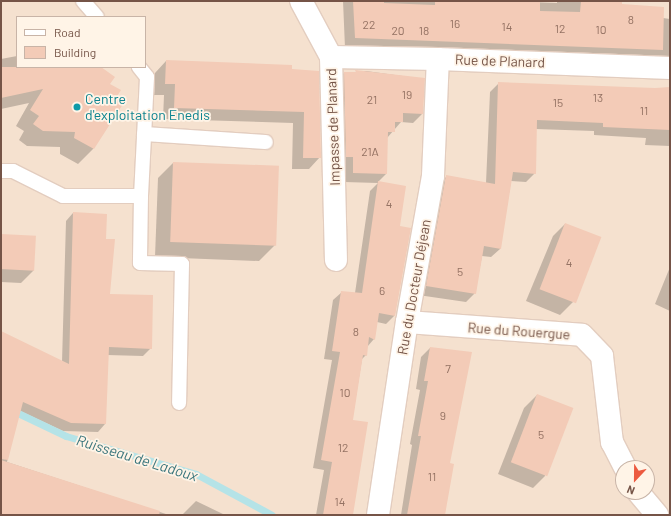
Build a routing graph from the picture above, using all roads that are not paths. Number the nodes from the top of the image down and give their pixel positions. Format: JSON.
{"nodes":[{"id":1,"x":83,"y":1,"type":"edge"},
{"id":2,"x":302,"y":2,"type":"edge"},
{"id":3,"x":96,"y":16,"type":"edge"},
{"id":4,"x":331,"y":57,"type":"junction"},
{"id":5,"x":438,"y":59,"type":"junction"},
{"id":6,"x":140,"y":68,"type":"edge"},
{"id":7,"x":670,"y":68,"type":"edge"},
{"id":8,"x":144,"y":134,"type":"junction"},
{"id":9,"x":266,"y":142,"type":"dead end"},
{"id":10,"x":1,"y":171,"type":"edge"},
{"id":11,"x":141,"y":196,"type":"junction"},
{"id":12,"x":336,"y":260,"type":"dead end"},
{"id":13,"x":407,"y":322,"type":"junction"},
{"id":14,"x":180,"y":403,"type":"dead end"},
{"id":15,"x":621,"y":460,"type":"edge"},
{"id":16,"x":645,"y":500,"type":"edge"},
{"id":17,"x":378,"y":515,"type":"edge"},
{"id":18,"x":657,"y":515,"type":"edge"}],
"edges":[{"from":1,"to":3,"type":"lane"},
{"from":2,"to":4,"type":"street","name":"Impasse de Planard"},
{"from":4,"to":5,"type":"street","name":"Rue de Planard"},
{"from":4,"to":12,"type":"street","name":"Impasse de Planard"},
{"from":5,"to":7,"type":"street","name":"Rue de Planard"},
{"from":5,"to":13,"type":"street","name":"Rue du Docteur Déjean"},
{"from":6,"to":8,"type":"lane"},
{"from":8,"to":9,"type":"lane"},
{"from":8,"to":11,"type":"lane"},
{"from":10,"to":11,"type":"lane"},
{"from":11,"to":14,"type":"lane"},
{"from":13,"to":15,"type":"street","name":"Rue du Rouergue"},
{"from":13,"to":17,"type":"street","name":"Rue du Docteur Déjean"},
{"from":16,"to":18,"type":"street"}]}
